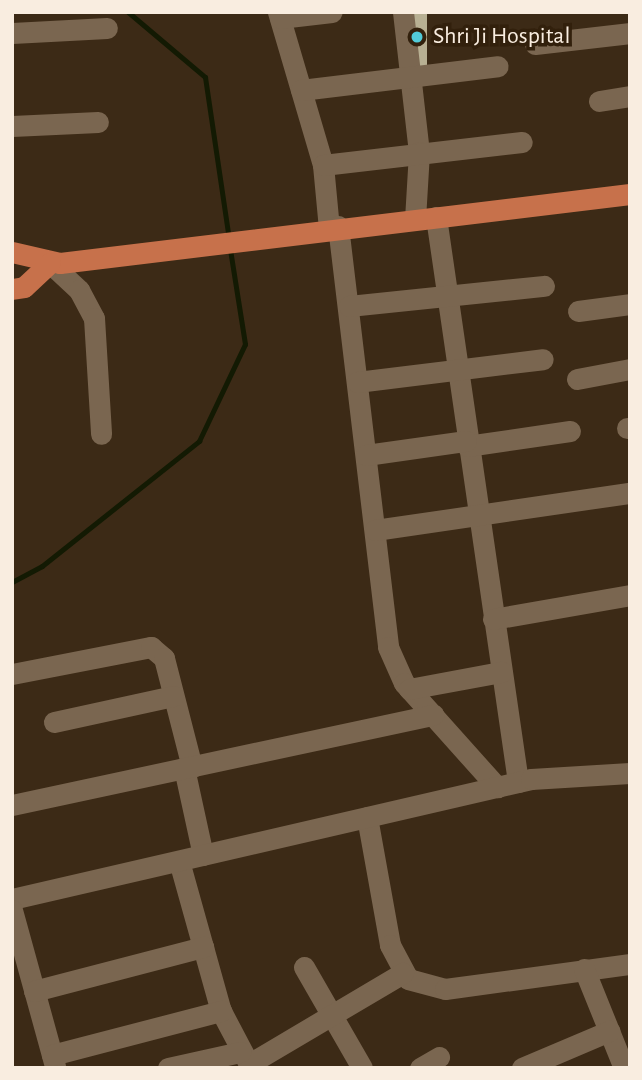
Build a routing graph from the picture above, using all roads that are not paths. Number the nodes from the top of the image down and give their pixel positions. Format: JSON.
{"nodes":[{"id":1,"x":332,"y":12,"type":"edge"},
{"id":2,"x":403,"y":12,"type":"edge"},
{"id":3,"x":279,"y":15,"type":"edge"},
{"id":4,"x":107,"y":28,"type":"dead end"},
{"id":5,"x":12,"y":33,"type":"edge"},
{"id":6,"x":630,"y":33,"type":"edge"},
{"id":7,"x":535,"y":44,"type":"dead end"},
{"id":8,"x":498,"y":66,"type":"dead end"},
{"id":9,"x":409,"y":75,"type":"junction"},
{"id":10,"x":301,"y":90,"type":"junction"},
{"id":11,"x":630,"y":96,"type":"edge"},
{"id":12,"x":598,"y":101,"type":"dead end"},
{"id":13,"x":98,"y":122,"type":"dead end"},
{"id":14,"x":12,"y":126,"type":"edge"},
{"id":15,"x":522,"y":142,"type":"dead end"},
{"id":16,"x":419,"y":152,"type":"junction"},
{"id":17,"x":323,"y":165,"type":"junction"},
{"id":18,"x":630,"y":194,"type":"edge"},
{"id":19,"x":426,"y":218,"type":"junction"},
{"id":20,"x":329,"y":228,"type":"junction"},
{"id":21,"x":12,"y":252,"type":"edge"},
{"id":22,"x":55,"y":263,"type":"junction"},
{"id":23,"x":544,"y":286,"type":"dead end"},
{"id":24,"x":12,"y":289,"type":"edge"},
{"id":25,"x":444,"y":296,"type":"junction"},
{"id":26,"x":630,"y":304,"type":"edge"},
{"id":27,"x":349,"y":306,"type":"junction"},
{"id":28,"x":578,"y":311,"type":"dead end"},
{"id":29,"x":543,"y":359,"type":"dead end"},
{"id":30,"x":630,"y":369,"type":"edge"},
{"id":31,"x":455,"y":370,"type":"junction"},
{"id":32,"x":577,"y":379,"type":"dead end"},
{"id":33,"x":357,"y":382,"type":"junction"},
{"id":34,"x":570,"y":431,"type":"dead end"},
{"id":35,"x":101,"y":434,"type":"dead end"},
{"id":36,"x":467,"y":444,"type":"junction"},
{"id":37,"x":366,"y":455,"type":"junction"},
{"id":38,"x":630,"y":493,"type":"edge"},
{"id":39,"x":478,"y":517,"type":"junction"},
{"id":40,"x":374,"y":530,"type":"junction"},
{"id":41,"x":630,"y":595,"type":"edge"},
{"id":42,"x":493,"y":619,"type":"junction"},
{"id":43,"x":501,"y":672,"type":"junction"},
{"id":44,"x":12,"y":674,"type":"edge"},
{"id":45,"x":410,"y":689,"type":"junction"},
{"id":46,"x":173,"y":696,"type":"junction"},
{"id":47,"x":433,"y":715,"type":"junction"},
{"id":48,"x":54,"y":722,"type":"dead end"},
{"id":49,"x":188,"y":767,"type":"junction"},
{"id":50,"x":630,"y":773,"type":"edge"},
{"id":51,"x":507,"y":785,"type":"junction"},
{"id":52,"x":12,"y":805,"type":"edge"},
{"id":53,"x":367,"y":817,"type":"junction"},
{"id":54,"x":203,"y":855,"type":"junction"},
{"id":55,"x":179,"y":861,"type":"junction"},
{"id":56,"x":12,"y":899,"type":"edge"},
{"id":57,"x":12,"y":910,"type":"edge"},
{"id":58,"x":203,"y":947,"type":"junction"},
{"id":59,"x":630,"y":964,"type":"edge"},
{"id":60,"x":304,"y":967,"type":"dead end"},
{"id":61,"x":584,"y":969,"type":"junction"},
{"id":62,"x":403,"y":973,"type":"junction"},
{"id":63,"x":34,"y":991,"type":"junction"},
{"id":64,"x":221,"y":1011,"type":"junction"},
{"id":65,"x":330,"y":1016,"type":"junction"},
{"id":66,"x":609,"y":1031,"type":"junction"},
{"id":67,"x":53,"y":1061,"type":"edge"},
{"id":68,"x":247,"y":1061,"type":"edge"},
{"id":69,"x":168,"y":1068,"type":"edge"},
{"id":70,"x":362,"y":1068,"type":"edge"},
{"id":71,"x":522,"y":1068,"type":"edge"},
{"id":72,"x":624,"y":1068,"type":"edge"}],
"edges":[{"from":1,"to":3,"type":"street"},
{"from":2,"to":9,"type":"street"},
{"from":3,"to":10,"type":"street"},
{"from":4,"to":5,"type":"street"},
{"from":6,"to":7,"type":"street"},
{"from":8,"to":9,"type":"street"},
{"from":9,"to":10,"type":"street"},
{"from":9,"to":16,"type":"street"},
{"from":10,"to":17,"type":"street"},
{"from":11,"to":12,"type":"street"},
{"from":13,"to":14,"type":"street"},
{"from":15,"to":16,"type":"street"},
{"from":16,"to":17,"type":"street"},
{"from":16,"to":19,"type":"street"},
{"from":17,"to":20,"type":"street"},
{"from":18,"to":19,"type":"main road"},
{"from":19,"to":20,"type":"main road"},
{"from":19,"to":25,"type":"street"},
{"from":20,"to":22,"type":"main road"},
{"from":20,"to":27,"type":"street"},
{"from":21,"to":22,"type":"main road"},
{"from":22,"to":24,"type":"main road"},
{"from":22,"to":35,"type":"street"},
{"from":23,"to":25,"type":"street"},
{"from":25,"to":27,"type":"street"},
{"from":25,"to":31,"type":"street"},
{"from":26,"to":28,"type":"street"},
{"from":27,"to":33,"type":"street"},
{"from":29,"to":31,"type":"street"},
{"from":30,"to":32,"type":"street"},
{"from":31,"to":33,"type":"street"},
{"from":31,"to":36,"type":"street"},
{"from":33,"to":37,"type":"street"},
{"from":34,"to":36,"type":"street"},
{"from":36,"to":37,"type":"street"},
{"from":36,"to":39,"type":"street"},
{"from":37,"to":40,"type":"street"},
{"from":38,"to":39,"type":"street"},
{"from":39,"to":40,"type":"street"},
{"from":39,"to":42,"type":"street"},
{"from":40,"to":45,"type":"street"},
{"from":41,"to":42,"type":"street"},
{"from":42,"to":43,"type":"street"},
{"from":43,"to":45,"type":"street"},
{"from":43,"to":51,"type":"street"},
{"from":44,"to":46,"type":"street"},
{"from":45,"to":47,"type":"street"},
{"from":46,"to":48,"type":"street"},
{"from":46,"to":49,"type":"street"},
{"from":47,"to":49,"type":"street"},
{"from":47,"to":51,"type":"street"},
{"from":49,"to":52,"type":"street"},
{"from":49,"to":54,"type":"street"},
{"from":50,"to":51,"type":"street"},
{"from":51,"to":53,"type":"street"},
{"from":53,"to":54,"type":"street"},
{"from":53,"to":62,"type":"street"},
{"from":54,"to":55,"type":"street"},
{"from":55,"to":56,"type":"street"},
{"from":55,"to":58,"type":"street"},
{"from":57,"to":63,"type":"street"},
{"from":58,"to":63,"type":"street"},
{"from":58,"to":64,"type":"street"},
{"from":59,"to":61,"type":"street"},
{"from":60,"to":65,"type":"street"},
{"from":61,"to":62,"type":"street"},
{"from":61,"to":66,"type":"street"},
{"from":62,"to":65,"type":"street"},
{"from":63,"to":67,"type":"street"},
{"from":64,"to":67,"type":"street"},
{"from":64,"to":68,"type":"street"},
{"from":65,"to":68,"type":"street"},
{"from":65,"to":70,"type":"street"},
{"from":66,"to":71,"type":"street"},
{"from":66,"to":72,"type":"street"},
{"from":68,"to":69,"type":"street"}]}
